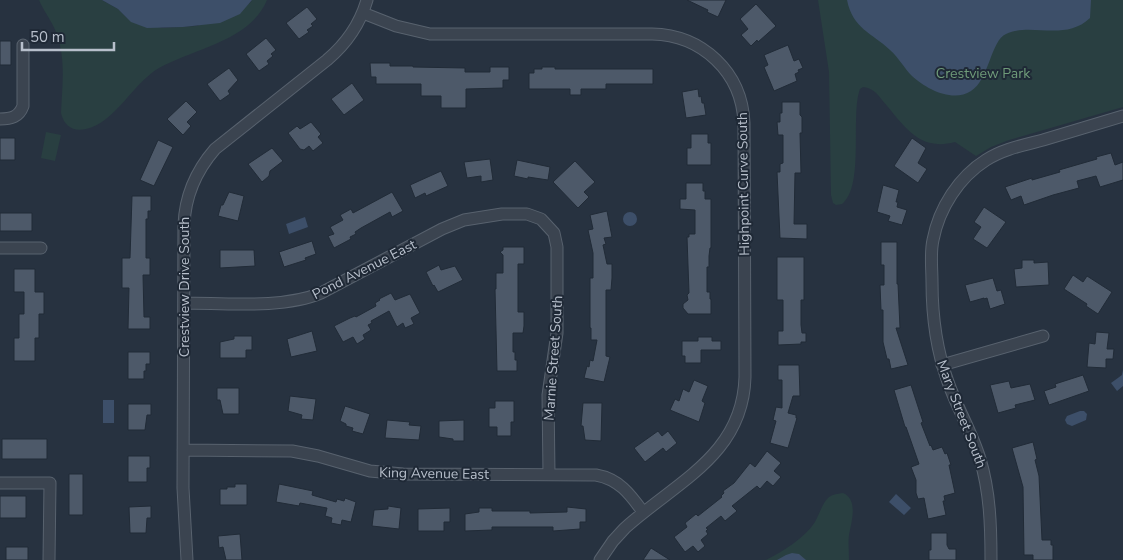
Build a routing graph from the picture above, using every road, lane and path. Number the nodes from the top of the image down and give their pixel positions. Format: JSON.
{"nodes":[{"id":1,"x":366,"y":0,"type":"edge"},
{"id":2,"x":363,"y":13,"type":"junction"},
{"id":3,"x":23,"y":46,"type":"dead end"},
{"id":4,"x":1123,"y":116,"type":"edge"},
{"id":5,"x":0,"y":119,"type":"edge"},
{"id":6,"x":539,"y":218,"type":"joint"},
{"id":7,"x":0,"y":248,"type":"edge"},
{"id":8,"x":41,"y":248,"type":"dead end"},
{"id":9,"x":184,"y":303,"type":"junction"},
{"id":10,"x":1043,"y":336,"type":"dead end"},
{"id":11,"x":942,"y":365,"type":"junction"},
{"id":12,"x":183,"y":450,"type":"junction"},
{"id":13,"x":548,"y":474,"type":"junction"},
{"id":14,"x":0,"y":483,"type":"edge"},
{"id":15,"x":644,"y":512,"type":"junction"},
{"id":16,"x":49,"y":560,"type":"edge"},
{"id":17,"x":187,"y":560,"type":"edge"},
{"id":18,"x":600,"y":560,"type":"edge"},
{"id":19,"x":991,"y":560,"type":"edge"}],
"edges":[{"from":1,"to":2,"type":"street","name":"Crestview Drive South"},
{"from":2,"to":9,"type":"street","name":"Crestview Drive South"},
{"from":2,"to":15,"type":"street","name":"Highpoint Curve South"},
{"from":3,"to":5,"type":"street"},
{"from":4,"to":11,"type":"street","name":"Mary Street South"},
{"from":6,"to":9,"type":"street","name":"Pond Avenue East"},
{"from":6,"to":13,"type":"street","name":"Marnie Street South"},
{"from":7,"to":8,"type":"street"},
{"from":9,"to":12,"type":"street","name":"Crestview Drive South"},
{"from":10,"to":11,"type":"street"},
{"from":11,"to":19,"type":"street","name":"Mary Street South"},
{"from":12,"to":13,"type":"street","name":"King Avenue East"},
{"from":12,"to":17,"type":"street","name":"Crestview Drive South"},
{"from":13,"to":15,"type":"street","name":"King Avenue East"},
{"from":14,"to":16,"type":"street"},
{"from":15,"to":18,"type":"street","name":"Highpoint Curve South"}]}
